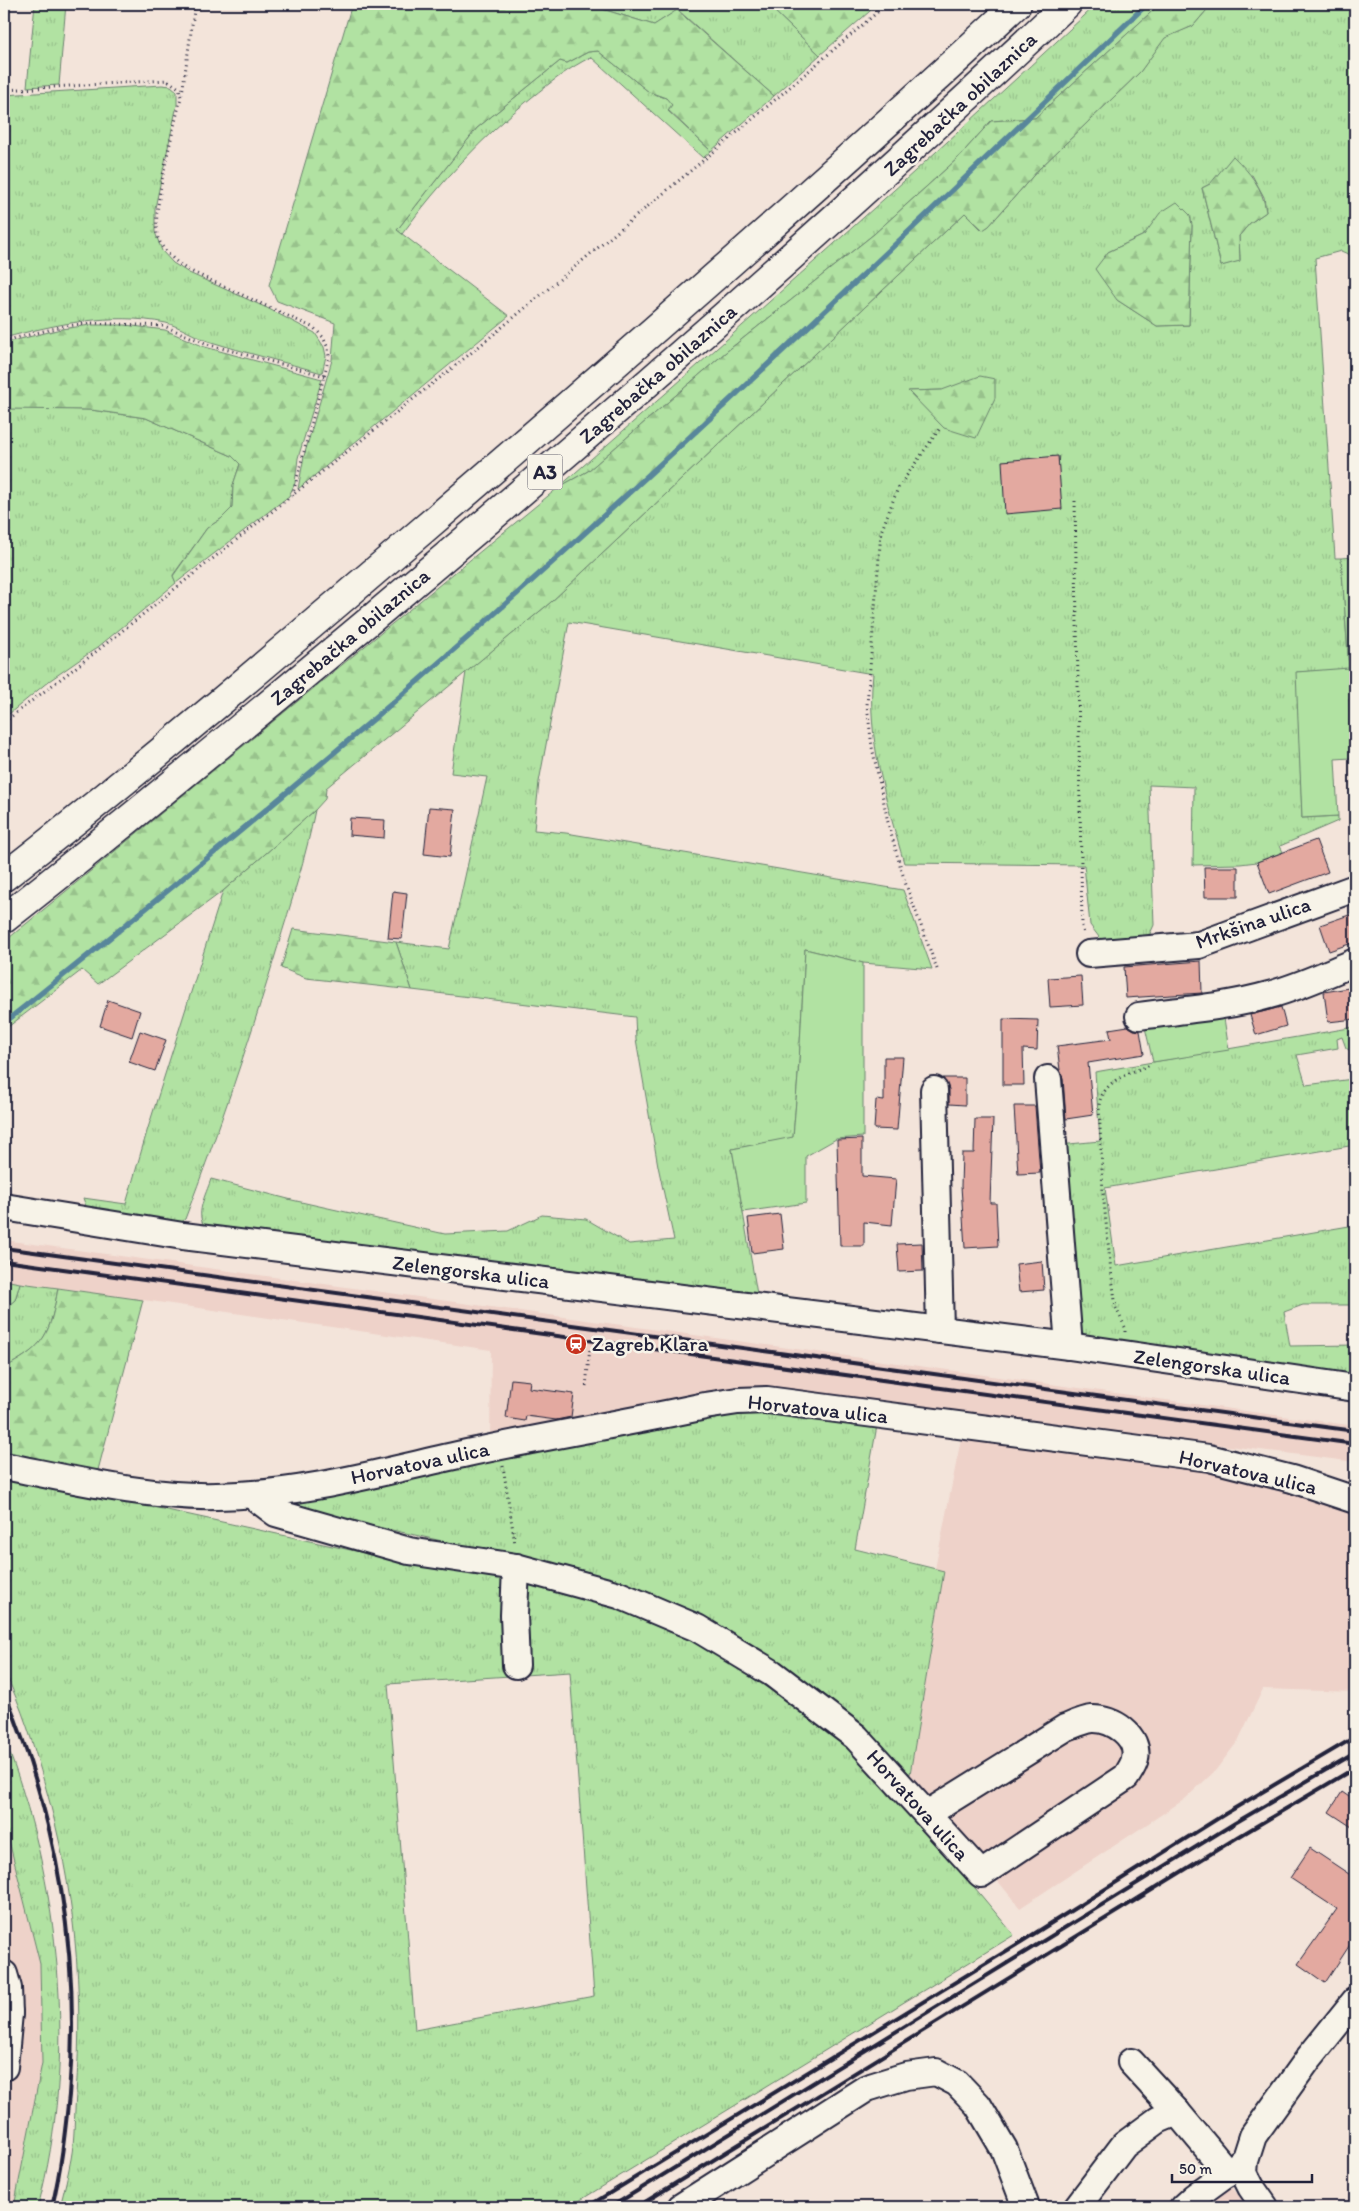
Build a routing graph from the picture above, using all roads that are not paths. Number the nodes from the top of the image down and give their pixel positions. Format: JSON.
{"nodes":[{"id":1,"x":1017,"y":4,"type":"edge"},
{"id":2,"x":1068,"y":4,"type":"edge"},
{"id":3,"x":4,"y":877,"type":"edge"},
{"id":4,"x":1355,"y":888,"type":"edge"},
{"id":5,"x":4,"y":920,"type":"edge"},
{"id":6,"x":1089,"y":954,"type":"road end"},
{"id":7,"x":1355,"y":962,"type":"edge"},
{"id":8,"x":1139,"y":1016,"type":"dead end"},
{"id":9,"x":1048,"y":1079,"type":"dead end"},
{"id":10,"x":934,"y":1090,"type":"dead end"},
{"id":11,"x":4,"y":1207,"type":"edge"},
{"id":12,"x":940,"y":1330,"type":"junction"},
{"id":13,"x":1069,"y":1346,"type":"junction"},
{"id":14,"x":1355,"y":1388,"type":"edge"},
{"id":15,"x":4,"y":1466,"type":"edge"},
{"id":16,"x":252,"y":1495,"type":"junction"},
{"id":17,"x":1355,"y":1500,"type":"edge"},
{"id":18,"x":516,"y":1567,"type":"junction"},
{"id":19,"x":516,"y":1665,"type":"dead end"},
{"id":20,"x":927,"y":1814,"type":"junction"},
{"id":21,"x":4,"y":1974,"type":"edge"},
{"id":22,"x":1355,"y":2002,"type":"edge"},
{"id":23,"x":6,"y":2015,"type":"edge"},
{"id":24,"x":1132,"y":2062,"type":"dead end"},
{"id":25,"x":4,"y":2068,"type":"edge"},
{"id":26,"x":1177,"y":2112,"type":"junction"},
{"id":27,"x":1236,"y":2167,"type":"junction"},
{"id":28,"x":681,"y":2207,"type":"edge"},
{"id":29,"x":1026,"y":2207,"type":"edge"},
{"id":30,"x":1077,"y":2207,"type":"edge"},
{"id":31,"x":1183,"y":2207,"type":"edge"},
{"id":32,"x":1265,"y":2207,"type":"edge"}],
"edges":[{"from":1,"to":3,"type":"highway","name":"Zagrebačka obilaznica","number":"A3"},
{"from":2,"to":5,"type":"highway","name":"Zagrebačka obilaznica","number":"A3"},
{"from":4,"to":6,"type":"street","name":"Mrkšina ulica"},
{"from":7,"to":8,"type":"street"},
{"from":9,"to":13,"type":"street"},
{"from":10,"to":12,"type":"street"},
{"from":11,"to":12,"type":"street","name":"Zelengorska ulica"},
{"from":12,"to":13,"type":"street","name":"Zelengorska ulica"},
{"from":13,"to":14,"type":"street","name":"Zelengorska ulica"},
{"from":15,"to":16,"type":"street","name":"Horvatova ulica"},
{"from":16,"to":17,"type":"street","name":"Horvatova ulica"},
{"from":16,"to":18,"type":"street","name":"Horvatova ulica"},
{"from":18,"to":19,"type":"street"},
{"from":18,"to":20,"type":"street","name":"Horvatova ulica"},
{"from":20,"to":20,"type":"street","name":"Horvatova ulica"},
{"from":21,"to":23,"type":"street"},
{"from":22,"to":27,"type":"street"},
{"from":23,"to":25,"type":"street"},
{"from":24,"to":26,"type":"street"},
{"from":26,"to":27,"type":"street"},
{"from":26,"to":30,"type":"street"},
{"from":27,"to":31,"type":"street"},
{"from":27,"to":32,"type":"street"},
{"from":28,"to":29,"type":"street"}]}
